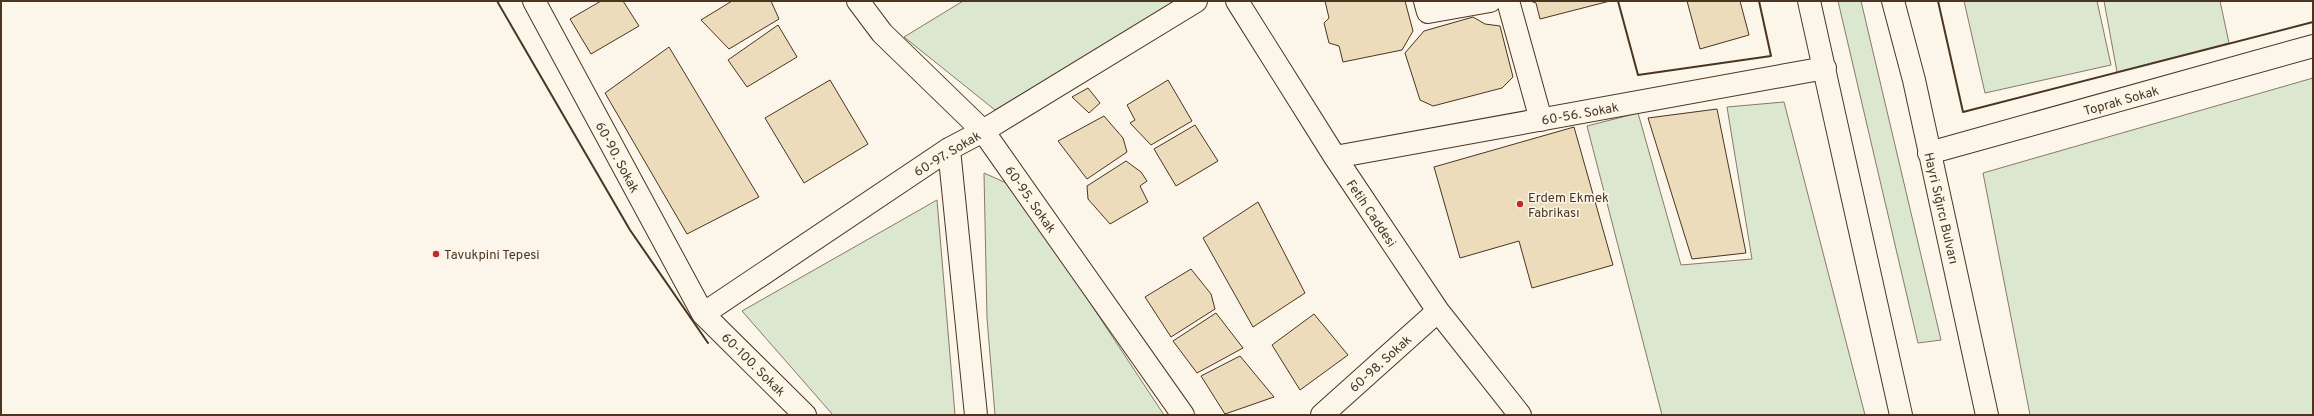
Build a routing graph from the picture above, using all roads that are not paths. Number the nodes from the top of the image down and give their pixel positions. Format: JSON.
{"nodes":[{"id":1,"x":534,"y":1,"type":"edge"},
{"id":2,"x":858,"y":1,"type":"edge"},
{"id":3,"x":1196,"y":1,"type":"edge"},
{"id":4,"x":1237,"y":1,"type":"edge"},
{"id":5,"x":1425,"y":1,"type":"edge"},
{"id":6,"x":1490,"y":1,"type":"edge"},
{"id":7,"x":1508,"y":1,"type":"edge"},
{"id":8,"x":1809,"y":1,"type":"edge"},
{"id":9,"x":1894,"y":1,"type":"edge"},
{"id":10,"x":2313,"y":46,"type":"edge"},
{"id":11,"x":1825,"y":68,"type":"junction"},
{"id":12,"x":1541,"y":120,"type":"junction"},
{"id":13,"x":984,"y":131,"type":"junction"},
{"id":14,"x":949,"y":149,"type":"junction"},
{"id":15,"x":1929,"y":153,"type":"junction"},
{"id":16,"x":1334,"y":156,"type":"junction"},
{"id":17,"x":1438,"y":311,"type":"junction"},
{"id":18,"x":703,"y":314,"type":"junction"},
{"id":19,"x":805,"y":415,"type":"edge"},
{"id":20,"x":976,"y":415,"type":"edge"},
{"id":21,"x":1183,"y":415,"type":"edge"},
{"id":22,"x":1322,"y":415,"type":"edge"},
{"id":23,"x":1520,"y":415,"type":"edge"},
{"id":24,"x":1901,"y":415,"type":"edge"},
{"id":25,"x":1987,"y":415,"type":"edge"}],
"edges":[{"from":1,"to":18,"type":"street","name":"60-90. Sokak"},
{"from":2,"to":13,"type":"street","name":"60-95. Sokak"},
{"from":3,"to":13,"type":"street","name":"60-97. Sokak"},
{"from":4,"to":16,"type":"street","name":"Fetih Caddesi"},
{"from":5,"to":6,"type":"street"},
{"from":7,"to":12,"type":"street"},
{"from":8,"to":11,"type":"street"},
{"from":9,"to":15,"type":"street","name":"Hayri Sığırcı Bulvarı"},
{"from":10,"to":15,"type":"street","name":"Toprak Sokak"},
{"from":11,"to":12,"type":"street","name":"60-56. Sokak"},
{"from":11,"to":24,"type":"street"},
{"from":12,"to":16,"type":"street","name":"60-56. Sokak"},
{"from":13,"to":14,"type":"street","name":"60-97. Sokak"},
{"from":13,"to":21,"type":"street","name":"60-95. Sokak"},
{"from":14,"to":18,"type":"street","name":"60-97. Sokak"},
{"from":14,"to":20,"type":"street"},
{"from":15,"to":25,"type":"street","name":"Hayri Sığırcı Bulvarı"},
{"from":16,"to":17,"type":"street","name":"Fetih Caddesi"},
{"from":17,"to":22,"type":"street","name":"60-98. Sokak"},
{"from":17,"to":23,"type":"street","name":"Fetih Caddesi"},
{"from":18,"to":19,"type":"street","name":"60-100. Sokak"}]}
